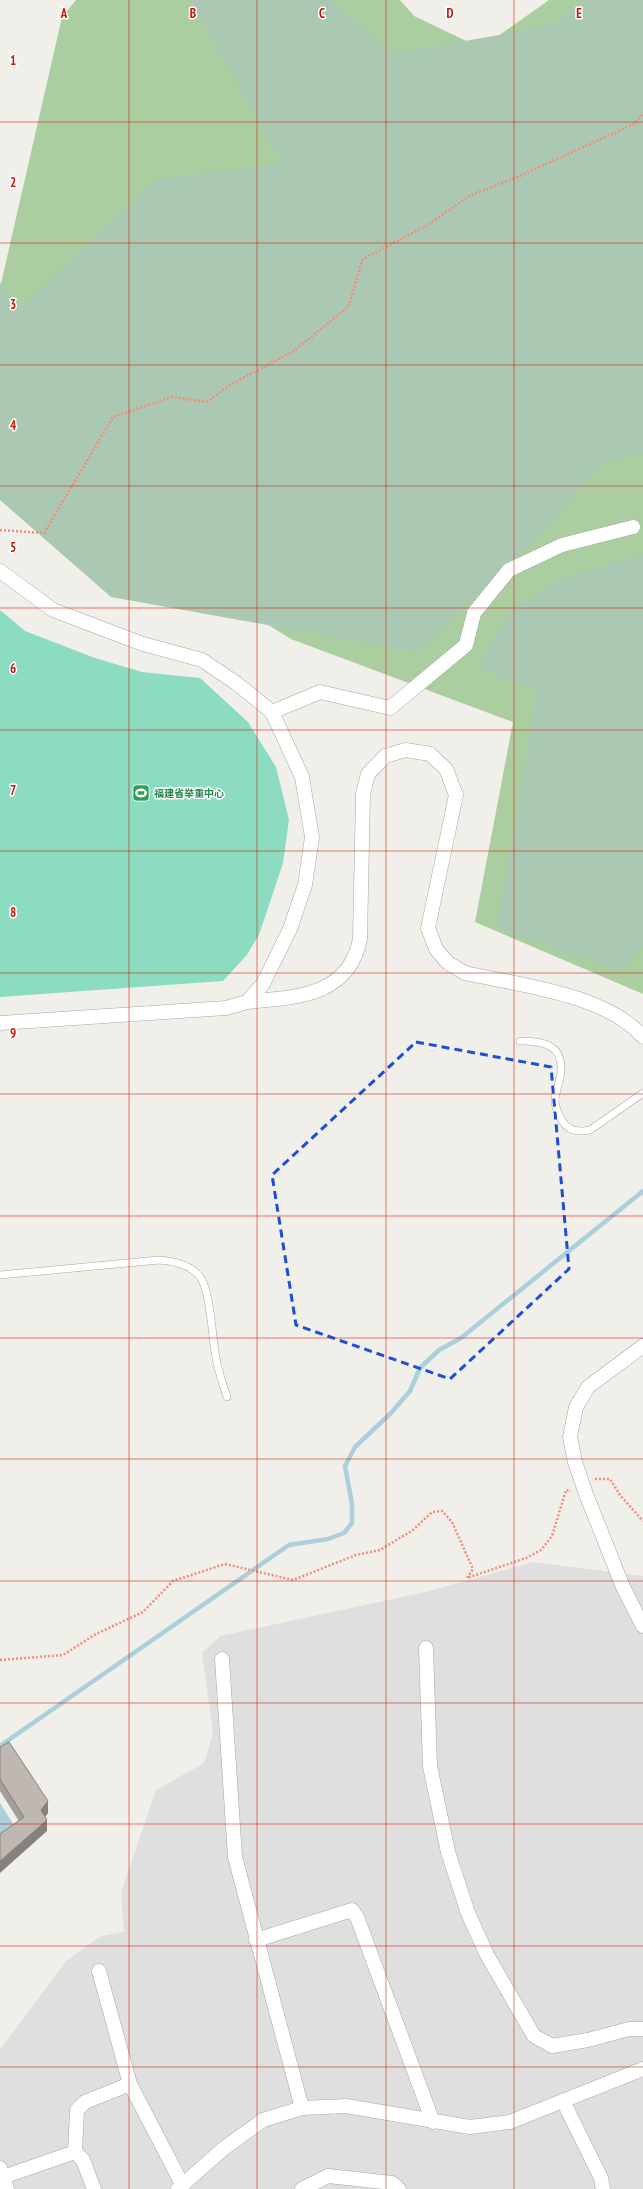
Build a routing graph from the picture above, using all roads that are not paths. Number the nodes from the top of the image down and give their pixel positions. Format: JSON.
{"nodes":[{"id":1,"x":633,"y":527,"type":"dead end"},
{"id":2,"x":0,"y":571,"type":"edge"},
{"id":3,"x":272,"y":712,"type":"junction"},
{"id":4,"x":247,"y":1002,"type":"junction"},
{"id":5,"x":0,"y":1023,"type":"edge"},
{"id":6,"x":643,"y":1037,"type":"edge"},
{"id":7,"x":520,"y":1041,"type":"dead end"},
{"id":8,"x":643,"y":1093,"type":"edge"},
{"id":9,"x":0,"y":1275,"type":"edge"},
{"id":10,"x":643,"y":1346,"type":"edge"},
{"id":11,"x":227,"y":1397,"type":"dead end"},
{"id":12,"x":643,"y":1626,"type":"edge"},
{"id":13,"x":426,"y":1648,"type":"dead end"},
{"id":14,"x":222,"y":1660,"type":"dead end"},
{"id":15,"x":256,"y":1940,"type":"junction"},
{"id":16,"x":99,"y":1971,"type":"dead end"},
{"id":17,"x":643,"y":2029,"type":"edge"},
{"id":18,"x":643,"y":2069,"type":"edge"},
{"id":19,"x":130,"y":2084,"type":"junction"},
{"id":20,"x":563,"y":2101,"type":"junction"},
{"id":21,"x":302,"y":2108,"type":"junction"},
{"id":22,"x":433,"y":2122,"type":"junction"},
{"id":23,"x":75,"y":2152,"type":"junction"},
{"id":24,"x":3,"y":2178,"type":"edge"},
{"id":25,"x":180,"y":2186,"type":"edge"},
{"id":26,"x":94,"y":2189,"type":"edge"},
{"id":27,"x":302,"y":2189,"type":"edge"},
{"id":28,"x":399,"y":2189,"type":"edge"},
{"id":29,"x":603,"y":2189,"type":"edge"}],
"edges":[{"from":1,"to":3,"type":"street"},
{"from":2,"to":3,"type":"street"},
{"from":3,"to":4,"type":"street"},
{"from":4,"to":5,"type":"street"},
{"from":4,"to":6,"type":"street"},
{"from":7,"to":8,"type":"lane"},
{"from":9,"to":11,"type":"lane"},
{"from":10,"to":12,"type":"street"},
{"from":13,"to":17,"type":"street"},
{"from":14,"to":15,"type":"street"},
{"from":15,"to":21,"type":"street"},
{"from":15,"to":22,"type":"street"},
{"from":16,"to":19,"type":"street"},
{"from":18,"to":20,"type":"street"},
{"from":19,"to":23,"type":"street"},
{"from":19,"to":25,"type":"street"},
{"from":20,"to":22,"type":"street"},
{"from":20,"to":29,"type":"street"},
{"from":21,"to":22,"type":"street"},
{"from":21,"to":25,"type":"street"},
{"from":23,"to":24,"type":"street"},
{"from":23,"to":26,"type":"street"},
{"from":27,"to":28,"type":"street"}]}
